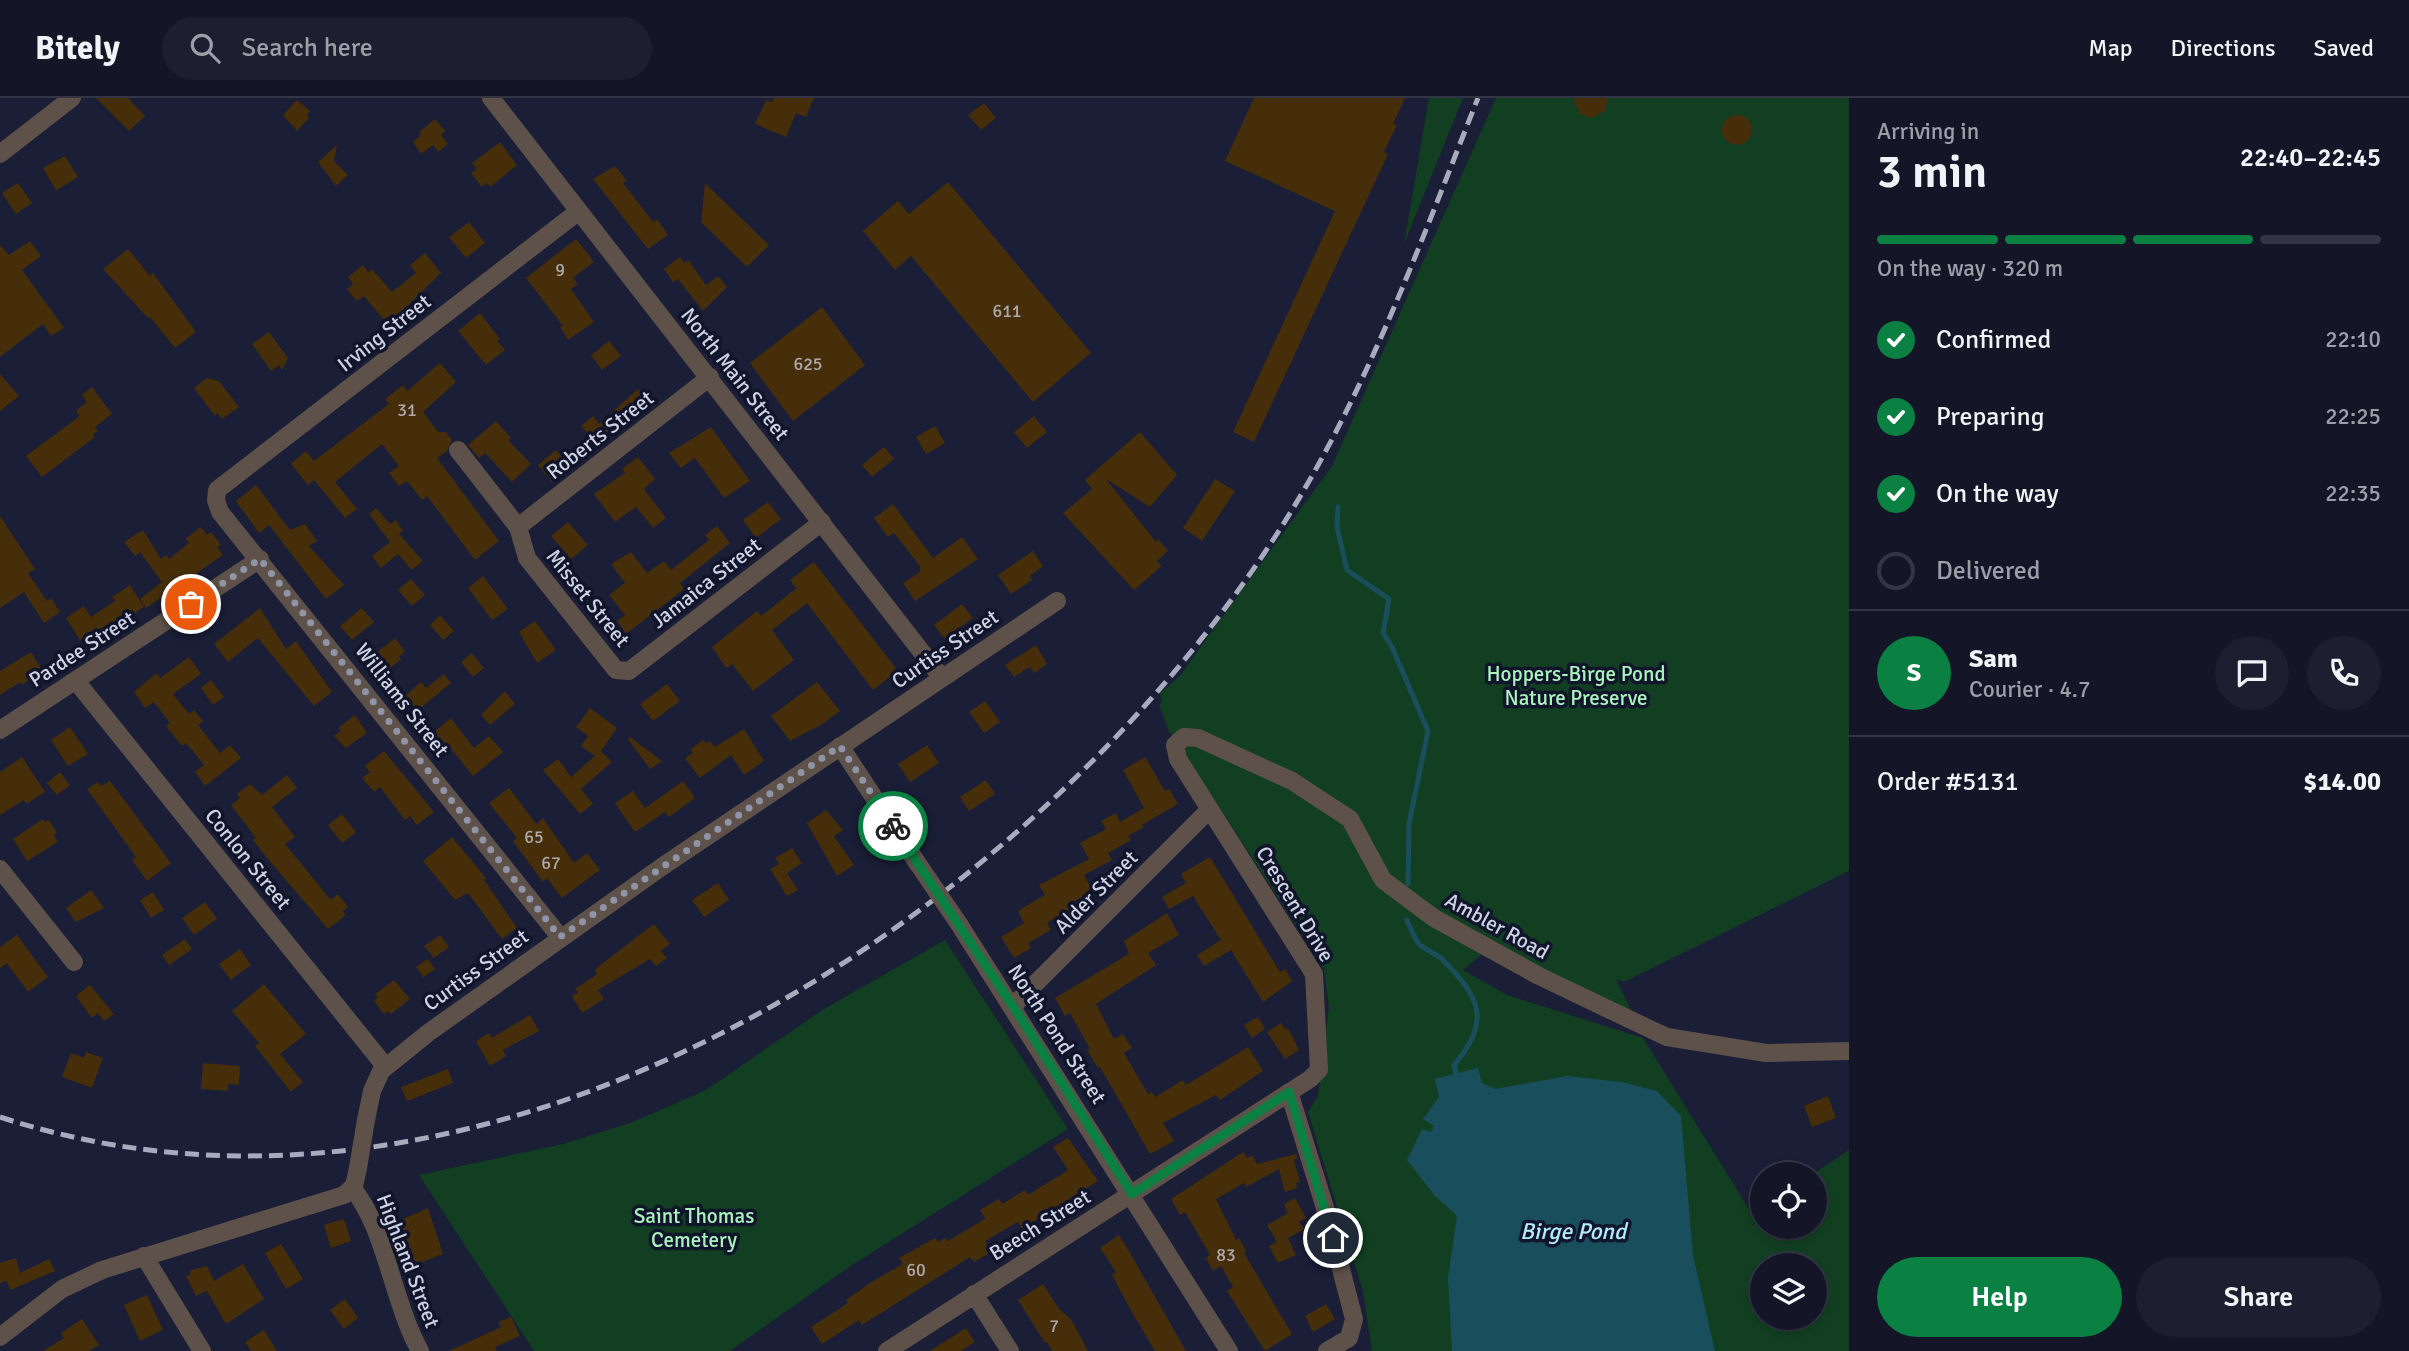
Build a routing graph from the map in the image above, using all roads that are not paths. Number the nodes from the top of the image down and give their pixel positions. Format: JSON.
{"nodes":[{"id":1,"x":72,"y":98,"type":"edge"},
{"id":2,"x":491,"y":98,"type":"edge"},
{"id":3,"x":0,"y":155,"type":"edge"},
{"id":4,"x":579,"y":211,"type":"junction"},
{"id":5,"x":710,"y":377,"type":"junction"},
{"id":6,"x":458,"y":450,"type":"dead end"},
{"id":7,"x":217,"y":490,"type":"joint"},
{"id":8,"x":821,"y":522,"type":"junction"},
{"id":9,"x":518,"y":527,"type":"junction"},
{"id":10,"x":260,"y":559,"type":"junction"},
{"id":11,"x":1057,"y":601,"type":"dead end"},
{"id":12,"x":616,"y":670,"type":"joint"},
{"id":13,"x":942,"y":678,"type":"junction"},
{"id":14,"x":76,"y":681,"type":"junction"},
{"id":15,"x":0,"y":730,"type":"edge"},
{"id":16,"x":1177,"y":742,"type":"joint"},
{"id":17,"x":840,"y":746,"type":"junction"},
{"id":18,"x":1210,"y":809,"type":"junction"},
{"id":19,"x":0,"y":869,"type":"edge"},
{"id":20,"x":560,"y":937,"type":"junction"},
{"id":21,"x":74,"y":962,"type":"dead end"},
{"id":22,"x":1013,"y":1006,"type":"junction"},
{"id":23,"x":1849,"y":1051,"type":"edge"},
{"id":24,"x":385,"y":1066,"type":"junction"},
{"id":25,"x":1289,"y":1092,"type":"junction"},
{"id":26,"x":352,"y":1188,"type":"junction"},
{"id":27,"x":1132,"y":1194,"type":"junction"},
{"id":28,"x":144,"y":1256,"type":"junction"},
{"id":29,"x":974,"y":1294,"type":"junction"},
{"id":30,"x":0,"y":1337,"type":"edge"},
{"id":31,"x":202,"y":1351,"type":"edge"},
{"id":32,"x":420,"y":1351,"type":"edge"},
{"id":33,"x":887,"y":1351,"type":"edge"},
{"id":34,"x":1010,"y":1351,"type":"edge"},
{"id":35,"x":1229,"y":1351,"type":"edge"},
{"id":36,"x":1327,"y":1351,"type":"edge"}],
"edges":[{"from":1,"to":3,"type":"street"},
{"from":2,"to":4,"type":"street","name":"North Main Street"},
{"from":4,"to":5,"type":"street","name":"North Main Street"},
{"from":4,"to":7,"type":"street","name":"Irving Street"},
{"from":5,"to":8,"type":"street","name":"North Main Street"},
{"from":5,"to":9,"type":"street","name":"Roberts Street"},
{"from":6,"to":9,"type":"street","name":"Misset Street"},
{"from":7,"to":10,"type":"street","name":"Williams Street"},
{"from":8,"to":12,"type":"street","name":"Jamaica Street"},
{"from":8,"to":13,"type":"street","name":"North Main Street"},
{"from":9,"to":12,"type":"street","name":"Misset Street"},
{"from":10,"to":14,"type":"street","name":"Pardee Street"},
{"from":10,"to":20,"type":"street","name":"Williams Street"},
{"from":11,"to":13,"type":"street","name":"Curtiss Street"},
{"from":13,"to":17,"type":"street","name":"Curtiss Street"},
{"from":14,"to":15,"type":"street","name":"Pardee Street"},
{"from":14,"to":24,"type":"street","name":"Conlon Street"},
{"from":16,"to":18,"type":"street","name":"Crescent Drive"},
{"from":16,"to":23,"type":"street","name":"Ambler Road"},
{"from":17,"to":20,"type":"street","name":"Curtiss Street"},
{"from":17,"to":22,"type":"street","name":"North Pond Street","bridge":true},
{"from":18,"to":22,"type":"street","name":"Alder Street"},
{"from":18,"to":25,"type":"street","name":"Crescent Drive"},
{"from":19,"to":21,"type":"street"},
{"from":20,"to":24,"type":"street","name":"Curtiss Street"},
{"from":22,"to":27,"type":"street","name":"North Pond Street"},
{"from":24,"to":26,"type":"street","name":"Curtiss Street","bridge":true},
{"from":25,"to":27,"type":"street","name":"Beech Street"},
{"from":25,"to":36,"type":"street"},
{"from":26,"to":28,"type":"street"},
{"from":26,"to":32,"type":"street","name":"Highland Street"},
{"from":27,"to":29,"type":"street","name":"Beech Street"},
{"from":27,"to":35,"type":"street","name":"North Pond Street"},
{"from":28,"to":30,"type":"street"},
{"from":28,"to":31,"type":"street"},
{"from":29,"to":33,"type":"street","name":"Beech Street"},
{"from":29,"to":34,"type":"street"}]}
